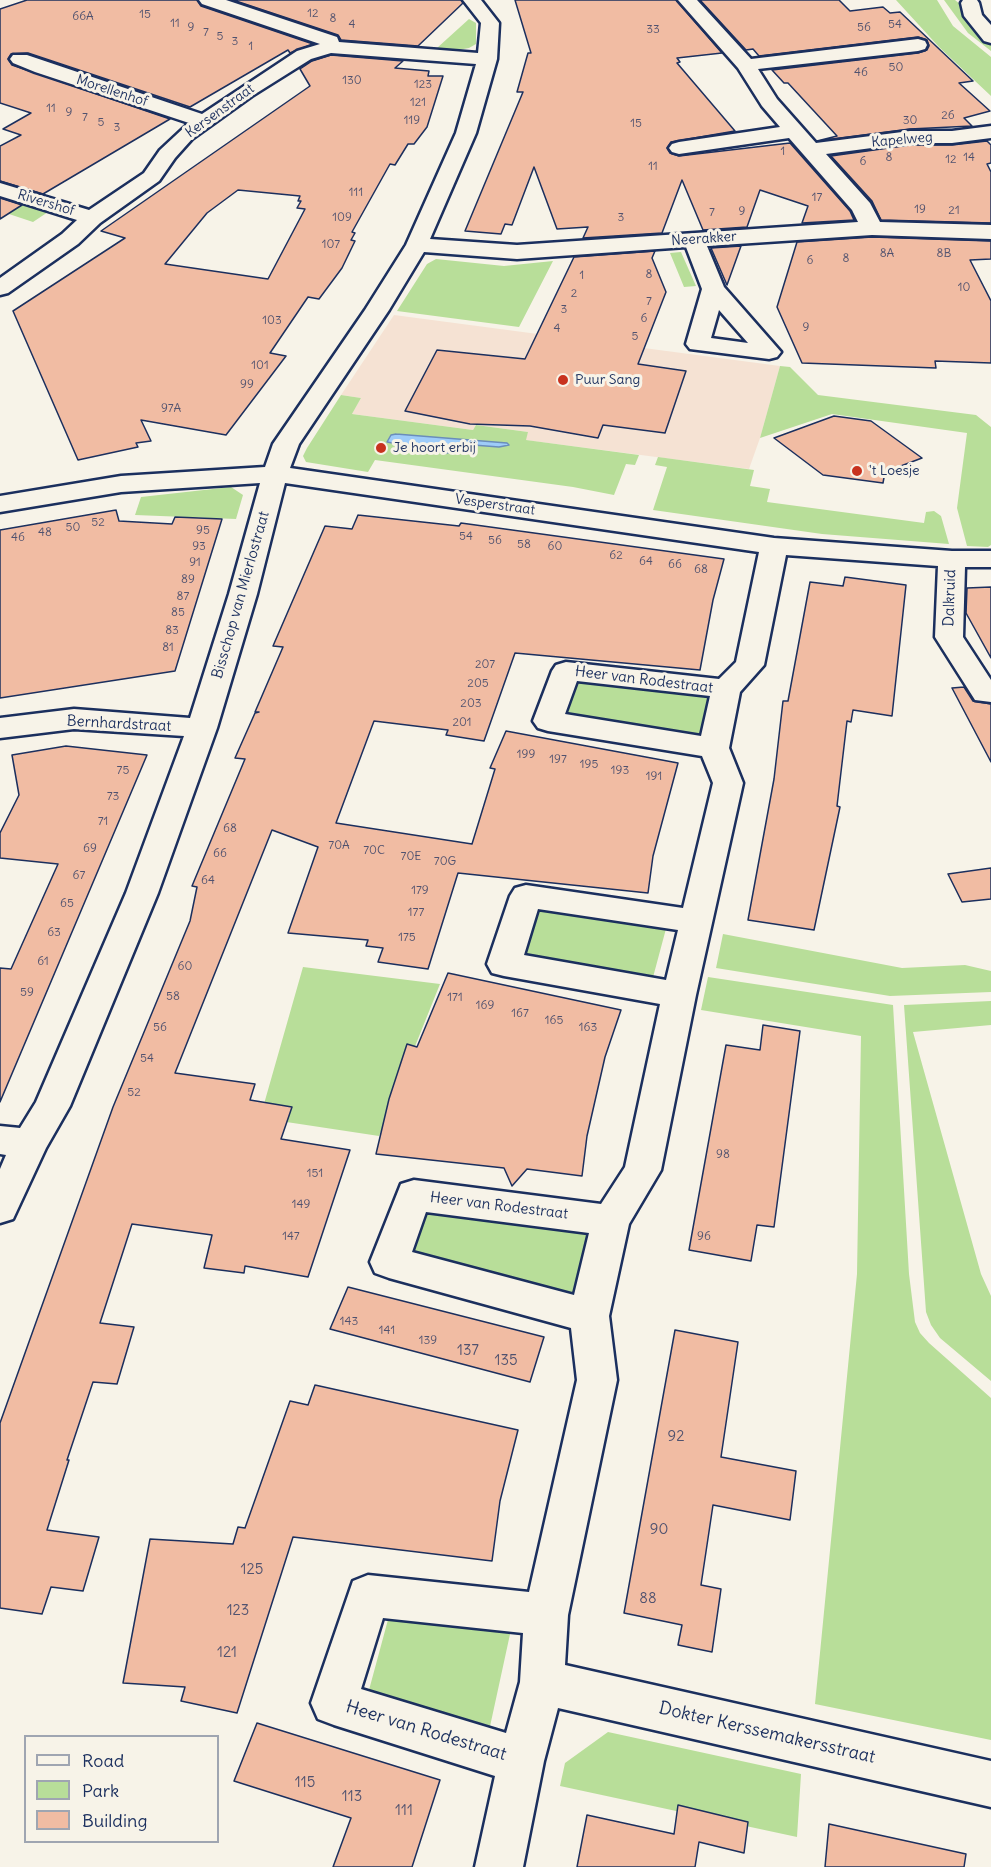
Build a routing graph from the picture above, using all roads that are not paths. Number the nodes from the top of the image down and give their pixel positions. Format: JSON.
{"nodes":[{"id":1,"x":208,"y":0,"type":"edge"},
{"id":2,"x":472,"y":0,"type":"edge"},
{"id":3,"x":687,"y":0,"type":"edge"},
{"id":4,"x":969,"y":2,"type":"edge"},
{"id":5,"x":991,"y":15,"type":"edge"},
{"id":6,"x":991,"y":37,"type":"edge"},
{"id":7,"x":918,"y":45,"type":"dead end"},
{"id":8,"x":330,"y":47,"type":"junction"},
{"id":9,"x":20,"y":59,"type":"dead end"},
{"id":10,"x":487,"y":59,"type":"junction"},
{"id":11,"x":746,"y":65,"type":"junction"},
{"id":12,"x":204,"y":121,"type":"junction"},
{"id":13,"x":794,"y":131,"type":"junction"},
{"id":14,"x":991,"y":132,"type":"edge"},
{"id":15,"x":679,"y":148,"type":"dead end"},
{"id":16,"x":812,"y":150,"type":"junction"},
{"id":17,"x":0,"y":189,"type":"edge"},
{"id":18,"x":92,"y":218,"type":"junction"},
{"id":19,"x":872,"y":228,"type":"junction"},
{"id":20,"x":991,"y":232,"type":"edge"},
{"id":21,"x":694,"y":240,"type":"junction"},
{"id":22,"x":417,"y":245,"type":"junction"},
{"id":23,"x":0,"y":288,"type":"edge"},
{"id":24,"x":713,"y":289,"type":"dead end"},
{"id":25,"x":275,"y":474,"type":"junction"},
{"id":26,"x":0,"y":504,"type":"edge"},
{"id":27,"x":774,"y":546,"type":"junction"},
{"id":28,"x":952,"y":559,"type":"junction"},
{"id":29,"x":991,"y":559,"type":"edge"},
{"id":30,"x":726,"y":689,"type":"junction"},
{"id":31,"x":991,"y":693,"type":"edge"},
{"id":32,"x":0,"y":728,"type":"edge"},
{"id":33,"x":202,"y":728,"type":"junction"},
{"id":34,"x":714,"y":748,"type":"junction"},
{"id":35,"x":695,"y":921,"type":"junction"},
{"id":36,"x":678,"y":995,"type":"junction"},
{"id":37,"x":15,"y":1142,"type":"edge"},
{"id":38,"x":0,"y":1208,"type":"edge"},
{"id":39,"x":611,"y":1221,"type":"junction"},
{"id":40,"x":589,"y":1316,"type":"junction"},
{"id":41,"x":546,"y":1615,"type":"junction"},
{"id":42,"x":542,"y":1682,"type":"junction"},
{"id":43,"x":521,"y":1761,"type":"junction"},
{"id":44,"x":991,"y":1784,"type":"edge"},
{"id":45,"x":499,"y":1867,"type":"edge"}],
"edges":[{"from":1,"to":8,"type":"street"},
{"from":2,"to":10,"type":"street","name":"Bisschop van Mierlostraat"},
{"from":3,"to":11,"type":"street"},
{"from":4,"to":5,"type":"street"},
{"from":4,"to":6,"type":"street"},
{"from":7,"to":11,"type":"street"},
{"from":8,"to":10,"type":"street","name":"Kersenstraat"},
{"from":8,"to":12,"type":"street","name":"Kersenstraat"},
{"from":9,"to":12,"type":"street","name":"Morellenhof"},
{"from":10,"to":22,"type":"street","name":"Bisschop van Mierlostraat"},
{"from":11,"to":13,"type":"street"},
{"from":12,"to":18,"type":"street","name":"Kersenstraat"},
{"from":13,"to":15,"type":"street"},
{"from":13,"to":16,"type":"street"},
{"from":14,"to":16,"type":"street","name":"Kapelweg"},
{"from":16,"to":19,"type":"street"},
{"from":17,"to":18,"type":"street","name":"Rivershof"},
{"from":18,"to":23,"type":"street","name":"Kersenstraat"},
{"from":19,"to":20,"type":"street","name":"Neerakker"},
{"from":19,"to":21,"type":"street","name":"Neerakker"},
{"from":21,"to":22,"type":"street","name":"Neerakker"},
{"from":21,"to":24,"type":"street"},
{"from":22,"to":25,"type":"street","name":"Bisschop van Mierlostraat"},
{"from":25,"to":26,"type":"street","name":"Vesperstraat"},
{"from":25,"to":27,"type":"street","name":"Vesperstraat"},
{"from":25,"to":33,"type":"street","name":"Bisschop van Mierlostraat"},
{"from":27,"to":28,"type":"street","name":"Vesperstraat"},
{"from":27,"to":30,"type":"street","name":"Heer van Rodestraat"},
{"from":28,"to":29,"type":"street","name":"Vesperstraat"},
{"from":28,"to":31,"type":"street","name":"Dalkruid"},
{"from":30,"to":34,"type":"street","name":"Heer van Rodestraat"},
{"from":30,"to":34,"type":"street","name":"Heer van Rodestraat"},
{"from":32,"to":33,"type":"street","name":"Bernhardstraat"},
{"from":33,"to":37,"type":"street","name":"Bisschop van Mierlostraat"},
{"from":34,"to":35,"type":"street","name":"Heer van Rodestraat"},
{"from":35,"to":36,"type":"street","name":"Heer van Rodestraat"},
{"from":35,"to":36,"type":"street"},
{"from":36,"to":39,"type":"street","name":"Heer van Rodestraat"},
{"from":37,"to":38,"type":"street","name":"Bisschop van Mierlostraat"},
{"from":39,"to":40,"type":"street","name":"Heer van Rodestraat"},
{"from":39,"to":40,"type":"street","name":"Heer van Rodestraat"},
{"from":40,"to":41,"type":"street","name":"Heer van Rodestraat"},
{"from":41,"to":42,"type":"street","name":"Heer van Rodestraat"},
{"from":41,"to":43,"type":"street","name":"Heer van Rodestraat"},
{"from":42,"to":43,"type":"street","name":"Heer van Rodestraat"},
{"from":42,"to":44,"type":"street","name":"Dokter Kerssemakersstraat"},
{"from":43,"to":45,"type":"street","name":"Heer van Rodestraat"}]}
